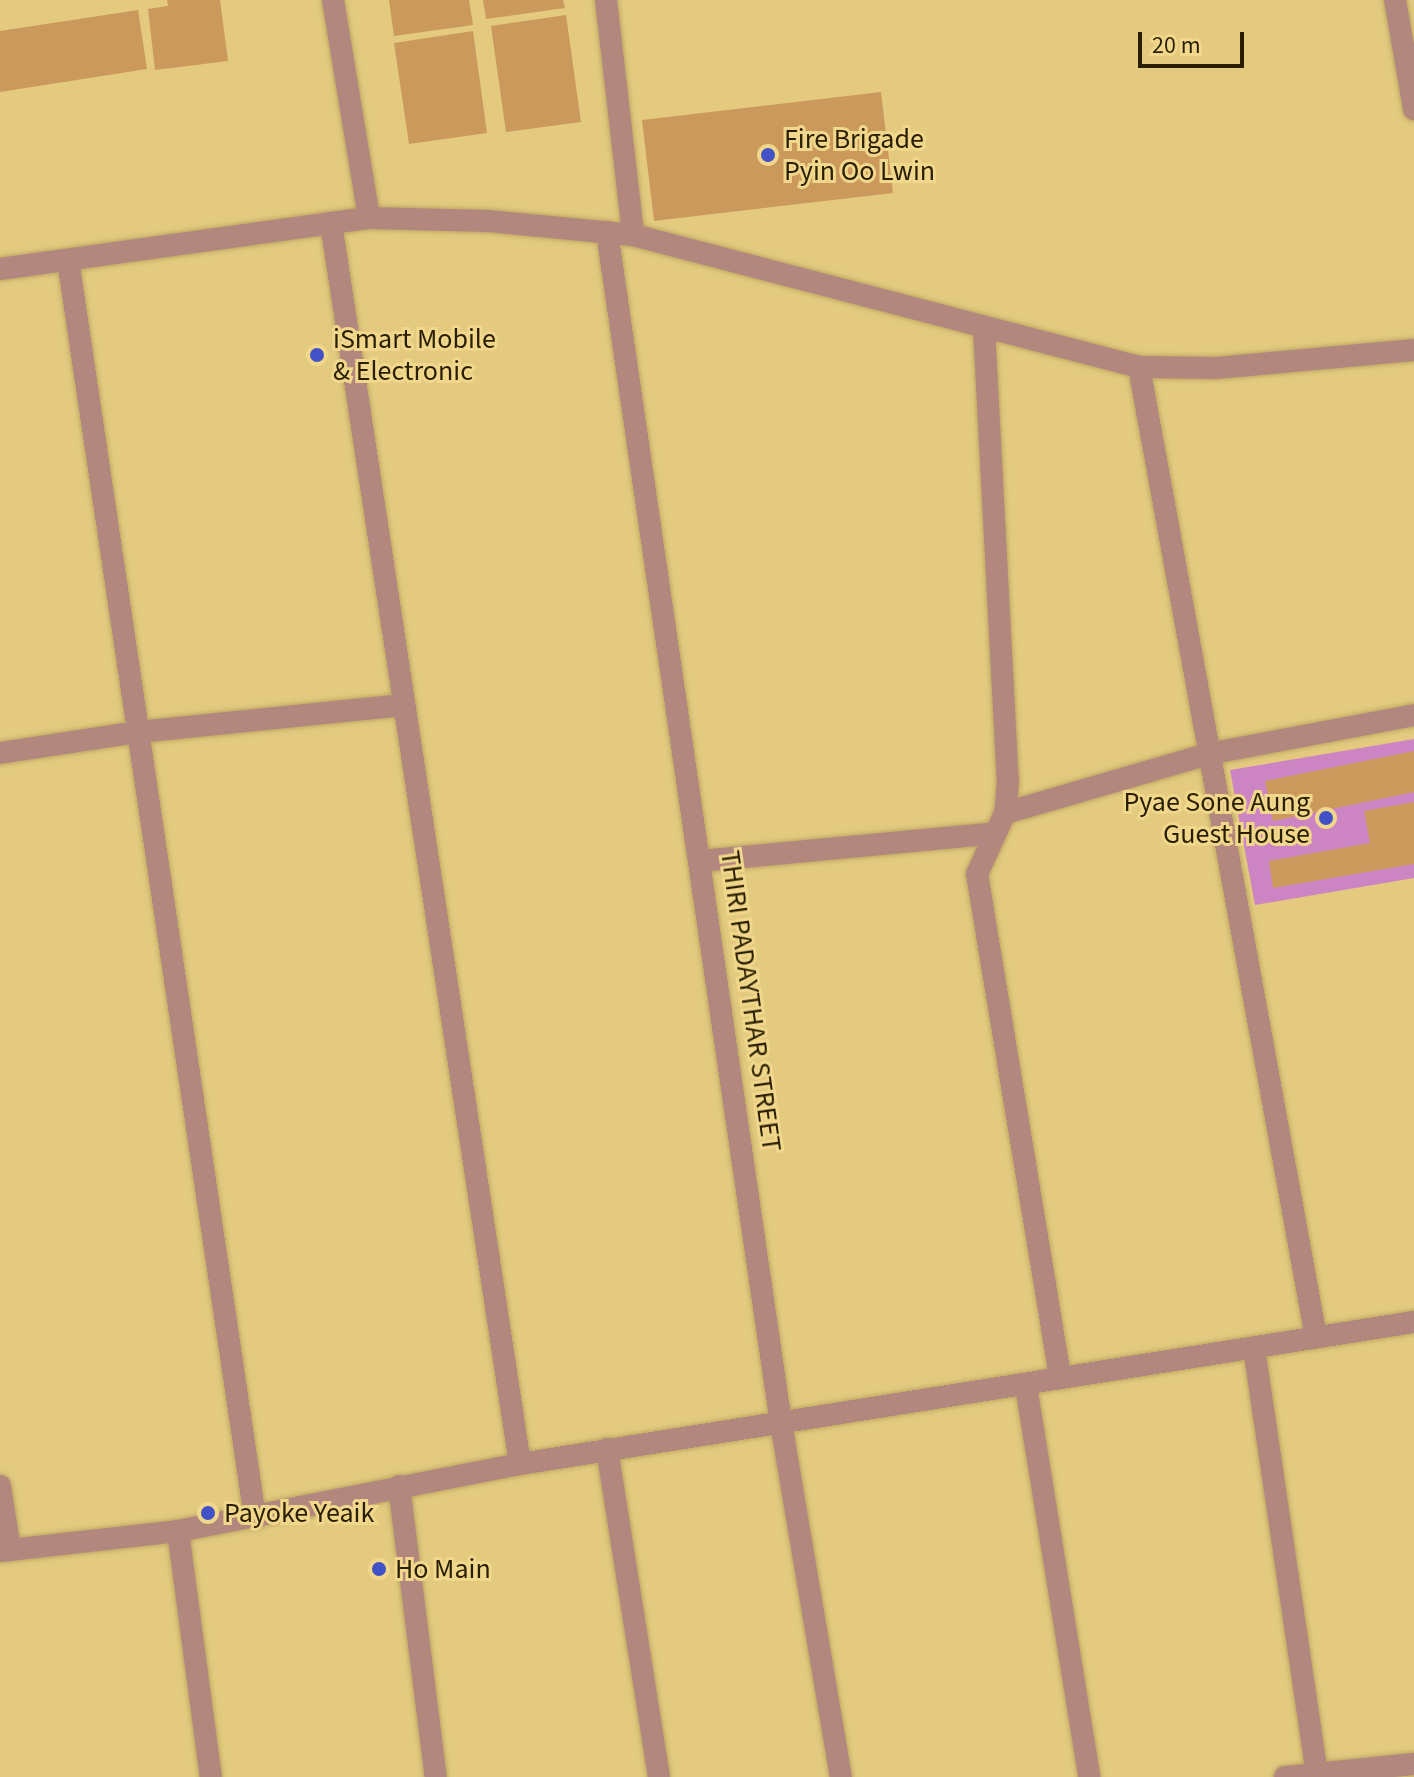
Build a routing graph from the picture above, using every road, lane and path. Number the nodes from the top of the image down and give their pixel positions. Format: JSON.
{"nodes":[{"id":1,"x":333,"y":0,"type":"edge"},
{"id":2,"x":606,"y":0,"type":"edge"},
{"id":3,"x":1395,"y":0,"type":"edge"},
{"id":4,"x":1414,"y":109,"type":"edge"},
{"id":5,"x":369,"y":218,"type":"junction"},
{"id":6,"x":331,"y":223,"type":"junction"},
{"id":7,"x":607,"y":232,"type":"junction"},
{"id":8,"x":633,"y":235,"type":"junction"},
{"id":9,"x":68,"y":260,"type":"junction"},
{"id":10,"x":0,"y":269,"type":"edge"},
{"id":11,"x":984,"y":328,"type":"junction"},
{"id":12,"x":1414,"y":350,"type":"edge"},
{"id":13,"x":1139,"y":367,"type":"junction"},
{"id":14,"x":404,"y":705,"type":"junction"},
{"id":15,"x":1414,"y":715,"type":"edge"},
{"id":16,"x":138,"y":732,"type":"junction"},
{"id":17,"x":0,"y":753,"type":"edge"},
{"id":18,"x":1208,"y":754,"type":"junction"},
{"id":19,"x":1000,"y":823,"type":"junction"},
{"id":20,"x":701,"y":861,"type":"junction"},
{"id":21,"x":1414,"y":1322,"type":"edge"},
{"id":22,"x":1316,"y":1337,"type":"junction"},
{"id":23,"x":1254,"y":1348,"type":"junction"},
{"id":24,"x":1060,"y":1376,"type":"junction"},
{"id":25,"x":1026,"y":1386,"type":"junction"},
{"id":26,"x":781,"y":1423,"type":"junction"},
{"id":27,"x":607,"y":1449,"type":"junction"},
{"id":28,"x":520,"y":1464,"type":"junction"},
{"id":29,"x":0,"y":1486,"type":"edge"},
{"id":30,"x":399,"y":1486,"type":"junction"},
{"id":31,"x":255,"y":1518,"type":"junction"},
{"id":32,"x":178,"y":1531,"type":"junction"},
{"id":33,"x":5,"y":1550,"type":"edge"},
{"id":34,"x":1414,"y":1764,"type":"edge"},
{"id":35,"x":1317,"y":1775,"type":"edge"},
{"id":36,"x":211,"y":1777,"type":"edge"},
{"id":37,"x":436,"y":1777,"type":"edge"},
{"id":38,"x":659,"y":1777,"type":"edge"},
{"id":39,"x":841,"y":1777,"type":"edge"},
{"id":40,"x":1089,"y":1777,"type":"edge"},
{"id":41,"x":1285,"y":1777,"type":"edge"}],
"edges":[{"from":1,"to":5,"type":"street"},
{"from":2,"to":8,"type":"street"},
{"from":3,"to":4,"type":"street"},
{"from":5,"to":6,"type":"street"},
{"from":5,"to":7,"type":"street"},
{"from":6,"to":9,"type":"street"},
{"from":6,"to":14,"type":"street"},
{"from":7,"to":8,"type":"street"},
{"from":7,"to":20,"type":"street","name":"THIRI PADAYTHAR STREET"},
{"from":8,"to":11,"type":"street"},
{"from":9,"to":10,"type":"street"},
{"from":9,"to":16,"type":"street"},
{"from":11,"to":13,"type":"street"},
{"from":11,"to":19,"type":"street"},
{"from":12,"to":13,"type":"street"},
{"from":13,"to":18,"type":"street"},
{"from":14,"to":16,"type":"street"},
{"from":14,"to":28,"type":"street"},
{"from":15,"to":18,"type":"street"},
{"from":16,"to":17,"type":"street"},
{"from":16,"to":31,"type":"street"},
{"from":18,"to":19,"type":"street"},
{"from":18,"to":22,"type":"street"},
{"from":19,"to":20,"type":"street"},
{"from":19,"to":24,"type":"street"},
{"from":20,"to":26,"type":"street","name":"THIRI PADAYTHAR STREET"},
{"from":21,"to":22,"type":"street"},
{"from":22,"to":23,"type":"street"},
{"from":23,"to":24,"type":"street"},
{"from":23,"to":35,"type":"street"},
{"from":24,"to":25,"type":"street"},
{"from":25,"to":26,"type":"street"},
{"from":25,"to":40,"type":"street"},
{"from":26,"to":27,"type":"street"},
{"from":26,"to":39,"type":"street","name":"THIRI PADAYTHAR STREET"},
{"from":27,"to":28,"type":"street"},
{"from":27,"to":38,"type":"street"},
{"from":28,"to":30,"type":"street"},
{"from":29,"to":33,"type":"street"},
{"from":30,"to":31,"type":"street"},
{"from":30,"to":37,"type":"street"},
{"from":31,"to":32,"type":"street"},
{"from":32,"to":33,"type":"street"},
{"from":32,"to":36,"type":"street"},
{"from":34,"to":35,"type":"street"},
{"from":35,"to":41,"type":"street"}]}
